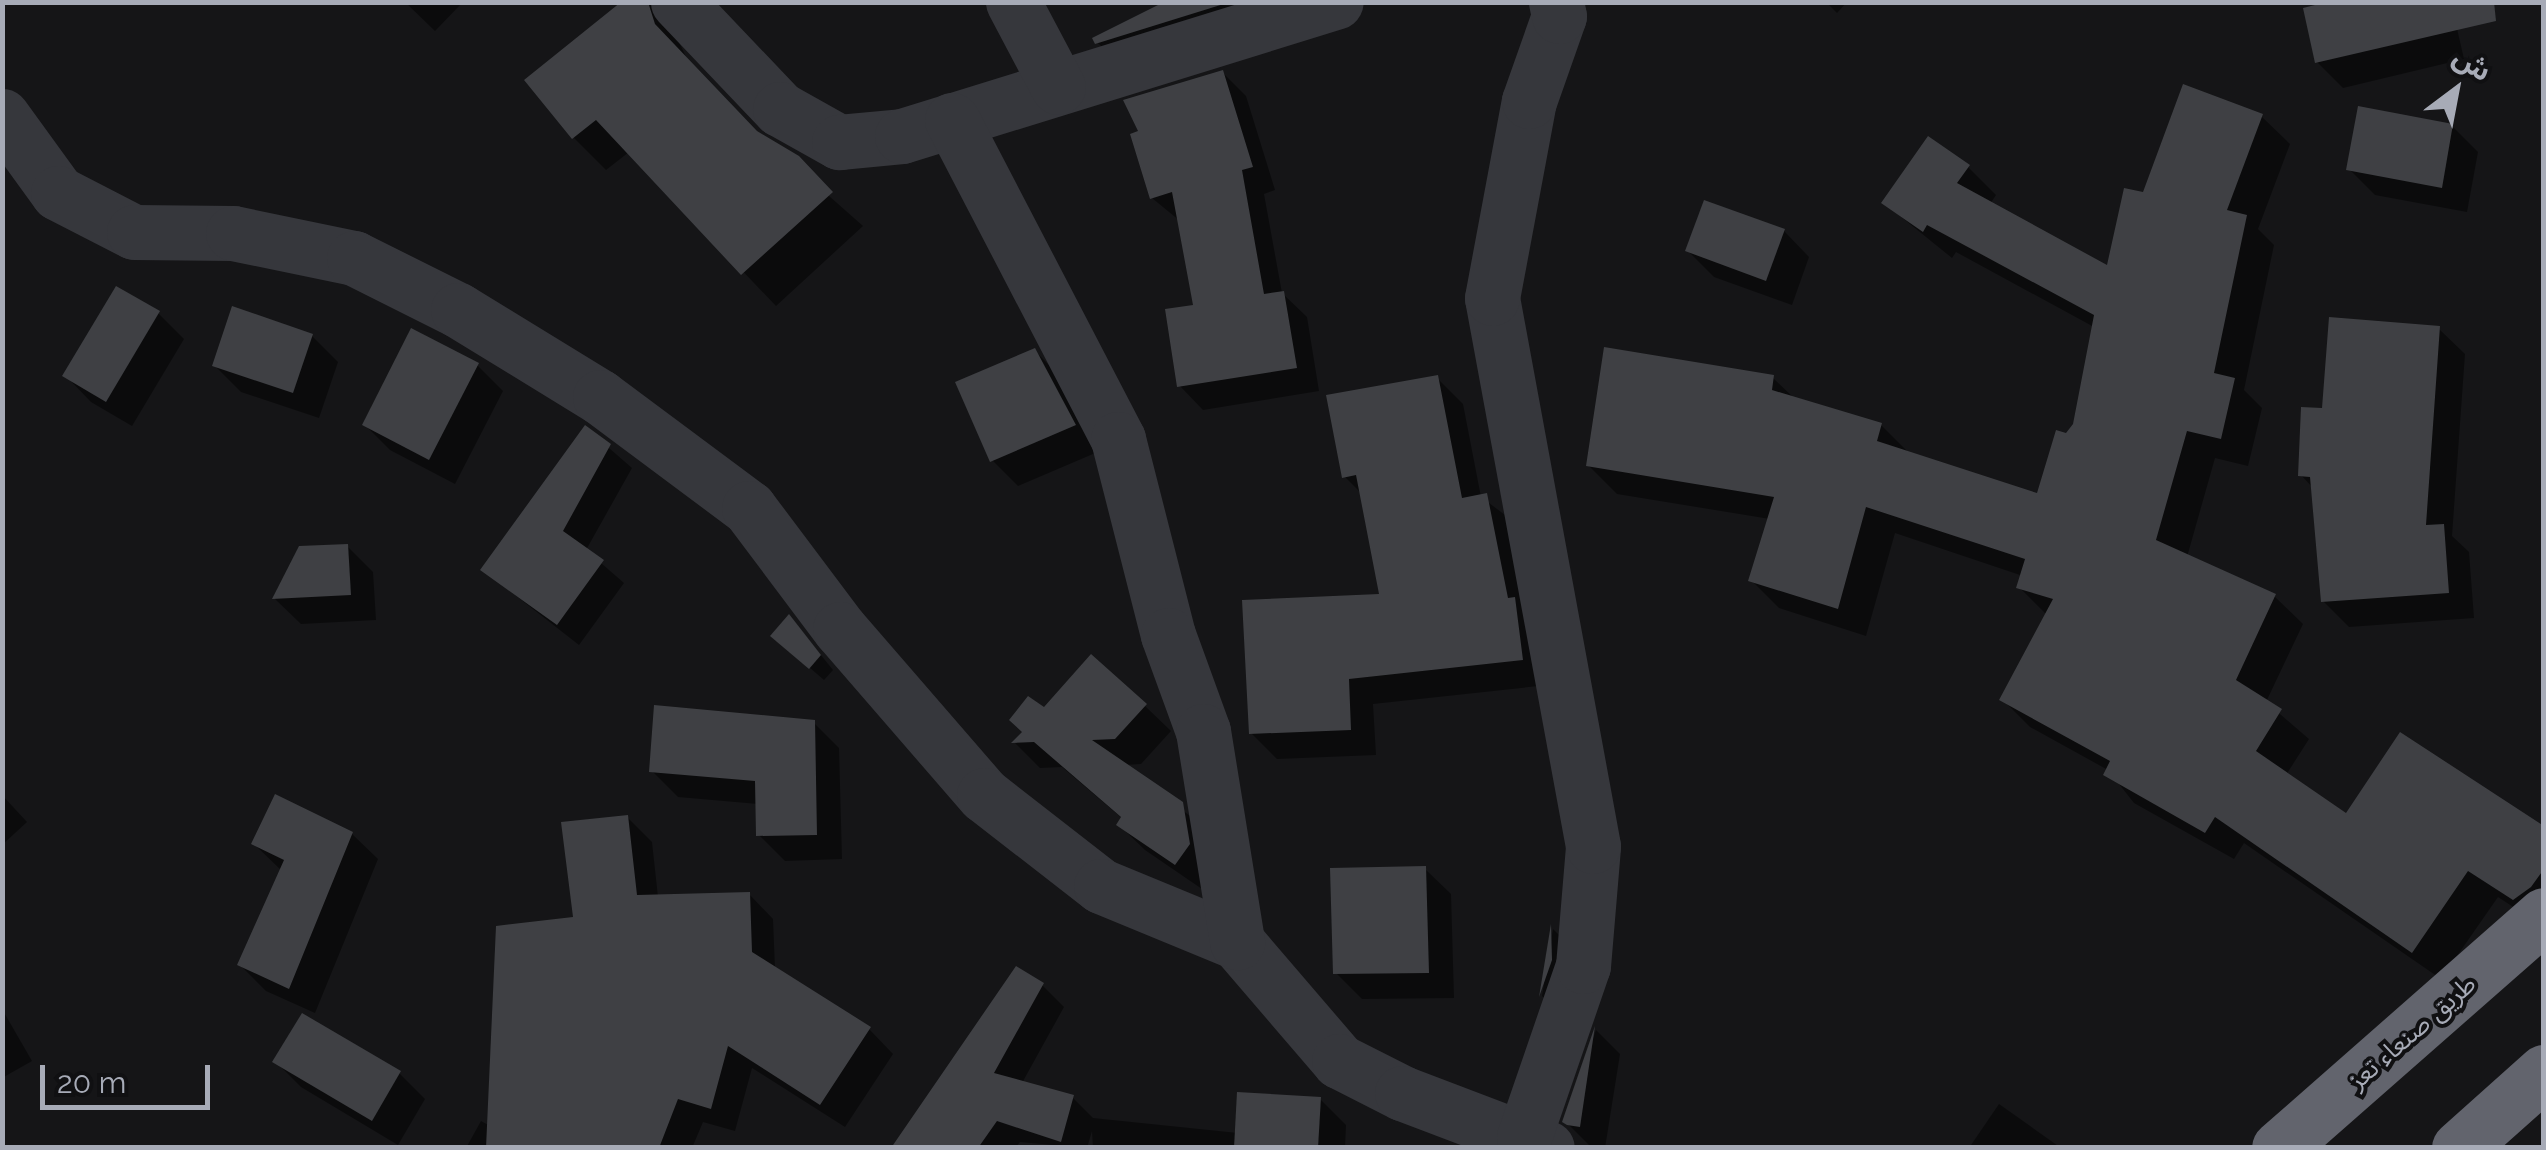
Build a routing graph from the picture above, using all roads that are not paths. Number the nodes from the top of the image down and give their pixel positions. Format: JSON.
{"nodes":[{"id":1,"x":678,"y":2,"type":"edge"},
{"id":2,"x":1014,"y":2,"type":"edge"},
{"id":3,"x":1336,"y":2,"type":"edge"},
{"id":4,"x":1556,"y":2,"type":"edge"},
{"id":5,"x":1058,"y":87,"type":"junction"},
{"id":6,"x":2,"y":116,"type":"edge"},
{"id":7,"x":952,"y":120,"type":"junction"},
{"id":8,"x":2544,"y":915,"type":"edge"},
{"id":9,"x":1237,"y":942,"type":"junction"},
{"id":10,"x":2544,"y":1072,"type":"edge"},
{"id":11,"x":1535,"y":1142,"type":"edge"},
{"id":12,"x":2280,"y":1148,"type":"edge"},
{"id":13,"x":2459,"y":1148,"type":"edge"}],
"edges":[{"from":1,"to":7,"type":"street"},
{"from":2,"to":5,"type":"street"},
{"from":3,"to":5,"type":"street"},
{"from":4,"to":11,"type":"street"},
{"from":5,"to":7,"type":"street"},
{"from":6,"to":9,"type":"street"},
{"from":7,"to":9,"type":"street"},
{"from":8,"to":12,"type":"highway","name":"طريق صنعاء تعز"},
{"from":9,"to":11,"type":"street"},
{"from":10,"to":13,"type":"highway"}]}
